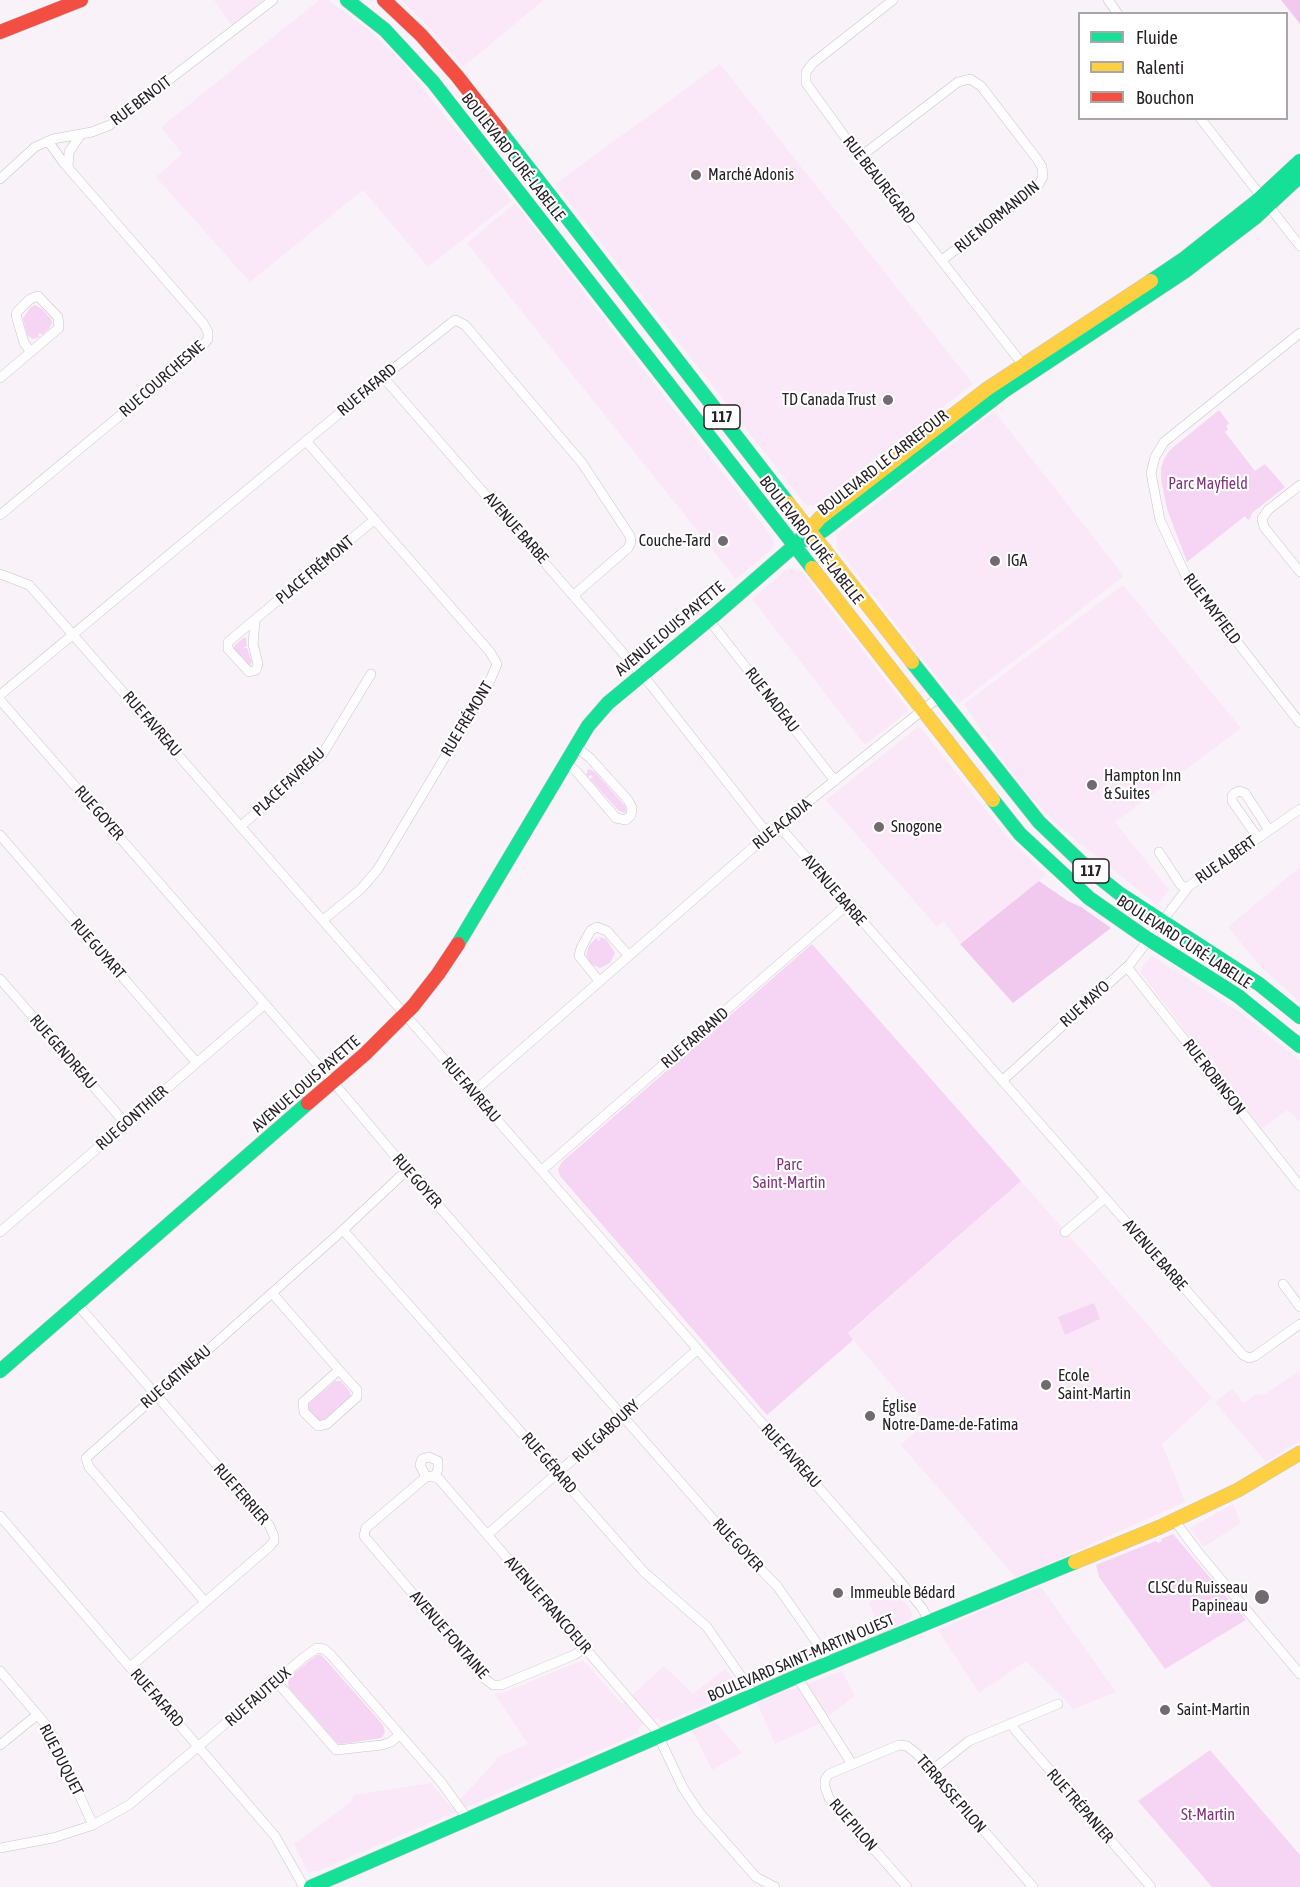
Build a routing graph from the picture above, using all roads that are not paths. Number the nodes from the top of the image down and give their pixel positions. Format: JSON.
{"nodes":[{"id":1,"x":273,"y":0,"type":"edge"},
{"id":2,"x":347,"y":0,"type":"edge"},
{"id":3,"x":384,"y":0,"type":"edge"},
{"id":4,"x":893,"y":0,"type":"edge"},
{"id":5,"x":74,"y":1,"type":"edge"},
{"id":6,"x":0,"y":33,"type":"edge"},
{"id":7,"x":1202,"y":120,"type":"edge"},
{"id":8,"x":81,"y":134,"type":"junction"},
{"id":9,"x":48,"y":141,"type":"junction"},
{"id":10,"x":860,"y":156,"type":"junction"},
{"id":11,"x":1300,"y":161,"type":"edge"},
{"id":12,"x":68,"y":168,"type":"junction"},
{"id":13,"x":1300,"y":176,"type":"edge"},
{"id":14,"x":0,"y":179,"type":"edge"},
{"id":15,"x":1265,"y":202,"type":"junction"},
{"id":16,"x":1300,"y":246,"type":"edge"},
{"id":17,"x":942,"y":261,"type":"junction"},
{"id":18,"x":606,"y":304,"type":"junction"},
{"id":19,"x":634,"y":304,"type":"junction"},
{"id":20,"x":1300,"y":333,"type":"edge"},
{"id":21,"x":31,"y":352,"type":"junction"},
{"id":22,"x":1027,"y":369,"type":"junction"},
{"id":23,"x":383,"y":377,"type":"junction"},
{"id":24,"x":0,"y":378,"type":"edge"},
{"id":25,"x":306,"y":441,"type":"junction"},
{"id":26,"x":1300,"y":485,"type":"edge"},
{"id":27,"x":0,"y":515,"type":"edge"},
{"id":28,"x":375,"y":520,"type":"junction"},
{"id":29,"x":811,"y":532,"type":"junction"},
{"id":30,"x":794,"y":546,"type":"junction"},
{"id":31,"x":1300,"y":572,"type":"edge"},
{"id":32,"x":0,"y":574,"type":"edge"},
{"id":33,"x":574,"y":595,"type":"junction"},
{"id":34,"x":709,"y":620,"type":"junction"},
{"id":35,"x":255,"y":621,"type":"junction"},
{"id":36,"x":72,"y":634,"type":"junction"},
{"id":37,"x":371,"y":674,"type":"dead end"},
{"id":38,"x":642,"y":674,"type":"junction"},
{"id":39,"x":0,"y":695,"type":"edge"},
{"id":40,"x":939,"y":697,"type":"junction"},
{"id":41,"x":0,"y":700,"type":"edge"},
{"id":42,"x":922,"y":711,"type":"junction"},
{"id":43,"x":1300,"y":723,"type":"edge"},
{"id":44,"x":575,"y":746,"type":"junction"},
{"id":45,"x":565,"y":763,"type":"junction"},
{"id":46,"x":835,"y":781,"type":"junction"},
{"id":47,"x":1300,"y":809,"type":"edge"},
{"id":48,"x":241,"y":826,"type":"junction"},
{"id":49,"x":773,"y":830,"type":"junction"},
{"id":50,"x":1269,"y":830,"type":"junction"},
{"id":51,"x":0,"y":836,"type":"edge"},
{"id":52,"x":1258,"y":838,"type":"junction"},
{"id":53,"x":1160,"y":852,"type":"dead end"},
{"id":54,"x":1186,"y":889,"type":"junction"},
{"id":55,"x":847,"y":904,"type":"junction"},
{"id":56,"x":323,"y":920,"type":"junction"},
{"id":57,"x":1162,"y":921,"type":"junction"},
{"id":58,"x":1148,"y":940,"type":"junction"},
{"id":59,"x":628,"y":955,"type":"junction"},
{"id":60,"x":1127,"y":967,"type":"junction"},
{"id":61,"x":0,"y":979,"type":"edge"},
{"id":62,"x":599,"y":981,"type":"junction"},
{"id":63,"x":265,"y":1004,"type":"junction"},
{"id":64,"x":405,"y":1014,"type":"junction"},
{"id":65,"x":1300,"y":1017,"type":"edge"},
{"id":66,"x":1300,"y":1046,"type":"edge"},
{"id":67,"x":196,"y":1062,"type":"junction"},
{"id":68,"x":1002,"y":1081,"type":"junction"},
{"id":69,"x":333,"y":1083,"type":"junction"},
{"id":70,"x":473,"y":1092,"type":"junction"},
{"id":71,"x":126,"y":1124,"type":"junction"},
{"id":72,"x":407,"y":1170,"type":"junction"},
{"id":73,"x":542,"y":1170,"type":"junction"},
{"id":74,"x":1300,"y":1186,"type":"edge"},
{"id":75,"x":1105,"y":1198,"type":"junction"},
{"id":76,"x":343,"y":1230,"type":"junction"},
{"id":77,"x":0,"y":1232,"type":"edge"},
{"id":78,"x":1065,"y":1232,"type":"dead end"},
{"id":79,"x":1282,"y":1284,"type":"dead end"},
{"id":80,"x":272,"y":1293,"type":"junction"},
{"id":81,"x":77,"y":1305,"type":"junction"},
{"id":82,"x":1300,"y":1307,"type":"edge"},
{"id":83,"x":1300,"y":1324,"type":"edge"},
{"id":84,"x":697,"y":1350,"type":"junction"},
{"id":85,"x":2,"y":1366,"type":"edge"},
{"id":86,"x":339,"y":1370,"type":"junction"},
{"id":87,"x":156,"y":1395,"type":"junction"},
{"id":88,"x":623,"y":1415,"type":"junction"},
{"id":89,"x":1300,"y":1453,"type":"edge"},
{"id":90,"x":558,"y":1474,"type":"junction"},
{"id":91,"x":0,"y":1516,"type":"edge"},
{"id":92,"x":1174,"y":1520,"type":"junction"},
{"id":93,"x":488,"y":1535,"type":"junction"},
{"id":94,"x":364,"y":1536,"type":"joint"},
{"id":95,"x":205,"y":1602,"type":"junction"},
{"id":96,"x":930,"y":1622,"type":"junction"},
{"id":97,"x":585,"y":1648,"type":"junction"},
{"id":98,"x":829,"y":1663,"type":"junction"},
{"id":99,"x":130,"y":1667,"type":"junction"},
{"id":100,"x":0,"y":1671,"type":"edge"},
{"id":101,"x":1300,"y":1674,"type":"edge"},
{"id":102,"x":797,"y":1677,"type":"junction"},
{"id":103,"x":276,"y":1681,"type":"junction"},
{"id":104,"x":754,"y":1695,"type":"junction"},
{"id":105,"x":1058,"y":1704,"type":"dead end"},
{"id":106,"x":37,"y":1715,"type":"junction"},
{"id":107,"x":1011,"y":1723,"type":"junction"},
{"id":108,"x":399,"y":1735,"type":"junction"},
{"id":109,"x":658,"y":1736,"type":"junction"},
{"id":110,"x":0,"y":1745,"type":"edge"},
{"id":111,"x":199,"y":1747,"type":"junction"},
{"id":112,"x":852,"y":1764,"type":"junction"},
{"id":113,"x":932,"y":1771,"type":"junction"},
{"id":114,"x":467,"y":1818,"type":"junction"},
{"id":115,"x":93,"y":1825,"type":"junction"},
{"id":116,"x":0,"y":1848,"type":"edge"},
{"id":117,"x":756,"y":1877,"type":"junction"},
{"id":118,"x":303,"y":1887,"type":"edge"},
{"id":119,"x":311,"y":1887,"type":"edge"},
{"id":120,"x":759,"y":1887,"type":"edge"},
{"id":121,"x":775,"y":1887,"type":"edge"},
{"id":122,"x":907,"y":1887,"type":"edge"},
{"id":123,"x":1033,"y":1887,"type":"edge"},
{"id":124,"x":1151,"y":1887,"type":"edge"}],
"edges":[{"from":1,"to":8,"type":"street","name":"RUE BENOIT"},
{"from":2,"to":18,"type":"main road","name":"BOULEVARD CURÉ-LABELLE","number":"117"},
{"from":3,"to":19,"type":"main road","name":"BOULEVARD CURÉ-LABELLE","number":"117"},
{"from":4,"to":10,"type":"street","name":"RUE BEAUREGARD"},
{"from":5,"to":6,"type":"main road"},
{"from":7,"to":15,"type":"street"},
{"from":8,"to":9,"type":"street","name":"RUE BENOIT"},
{"from":8,"to":12,"type":"street"},
{"from":9,"to":12,"type":"street","name":"RUE COURCHESNE"},
{"from":9,"to":14,"type":"street","name":"RUE BENOIT"},
{"from":10,"to":17,"type":"street","name":"RUE BEAUREGARD"},
{"from":10,"to":17,"type":"street","name":"RUE NORMANDIN"},
{"from":11,"to":15,"type":"main road","name":"BOULEVARD LE CARREFOUR"},
{"from":12,"to":27,"type":"street","name":"RUE COURCHESNE"},
{"from":13,"to":15,"type":"main road","name":"BOULEVARD LE CARREFOUR"},
{"from":15,"to":16,"type":"street"},
{"from":15,"to":22,"type":"main road","name":"BOULEVARD LE CARREFOUR"},
{"from":17,"to":22,"type":"street","name":"RUE BEAUREGARD"},
{"from":18,"to":19,"type":"main road"},
{"from":18,"to":30,"type":"main road","name":"BOULEVARD CURÉ-LABELLE","number":"117"},
{"from":19,"to":29,"type":"main road","name":"BOULEVARD CURÉ-LABELLE","number":"117"},
{"from":20,"to":43,"type":"street","name":"RUE MAYFIELD"},
{"from":21,"to":21,"type":"street"},
{"from":21,"to":24,"type":"street"},
{"from":22,"to":29,"type":"main road","name":"BOULEVARD LE CARREFOUR"},
{"from":23,"to":25,"type":"street","name":"RUE FAFARD"},
{"from":23,"to":33,"type":"street","name":"AVENUE BARBE"},
{"from":23,"to":33,"type":"street","name":"RUE FAFARD"},
{"from":25,"to":28,"type":"street","name":"RUE FRÉMONT"},
{"from":25,"to":36,"type":"street","name":"RUE FAFARD"},
{"from":26,"to":31,"type":"street"},
{"from":28,"to":35,"type":"street","name":"PLACE FRÉMONT"},
{"from":28,"to":56,"type":"street","name":"RUE FRÉMONT"},
{"from":29,"to":30,"type":"main road","name":"BOULEVARD LE CARREFOUR"},
{"from":29,"to":40,"type":"main road","name":"BOULEVARD CURÉ-LABELLE","number":"117"},
{"from":30,"to":34,"type":"main road","name":"AVENUE LOUIS PAYETTE"},
{"from":30,"to":42,"type":"main road","name":"BOULEVARD CURÉ-LABELLE","number":"117"},
{"from":32,"to":36,"type":"street","name":"RUE FAVREAU"},
{"from":33,"to":38,"type":"street","name":"AVENUE BARBE"},
{"from":34,"to":38,"type":"main road","name":"AVENUE LOUIS PAYETTE"},
{"from":34,"to":46,"type":"street","name":"RUE NADEAU"},
{"from":35,"to":35,"type":"street","name":"PLACE FRÉMONT"},
{"from":36,"to":39,"type":"street","name":"RUE FAFARD"},
{"from":36,"to":48,"type":"street","name":"RUE FAVREAU"},
{"from":37,"to":48,"type":"street","name":"PLACE FAVREAU"},
{"from":38,"to":44,"type":"main road","name":"AVENUE LOUIS PAYETTE"},
{"from":38,"to":49,"type":"street","name":"AVENUE BARBE"},
{"from":40,"to":42,"type":"street","name":"RUE ACADIA"},
{"from":40,"to":57,"type":"main road","name":"BOULEVARD CURÉ-LABELLE","number":"117"},
{"from":41,"to":63,"type":"street","name":"RUE GOYER"},
{"from":42,"to":46,"type":"street","name":"RUE ACADIA"},
{"from":42,"to":58,"type":"main road","name":"BOULEVARD CURÉ-LABELLE","number":"117"},
{"from":44,"to":45,"type":"main road","name":"AVENUE LOUIS PAYETTE"},
{"from":44,"to":45,"type":"street"},
{"from":45,"to":64,"type":"main road","name":"AVENUE LOUIS PAYETTE"},
{"from":46,"to":49,"type":"street","name":"RUE ACADIA"},
{"from":47,"to":50,"type":"street","name":"RUE ALBERT"},
{"from":48,"to":56,"type":"street","name":"RUE FAVREAU"},
{"from":49,"to":55,"type":"street","name":"AVENUE BARBE"},
{"from":49,"to":59,"type":"street","name":"RUE ACADIA"},
{"from":50,"to":52,"type":"street","name":"RUE ALBERT"},
{"from":50,"to":52,"type":"street"},
{"from":51,"to":67,"type":"street","name":"RUE GUYART"},
{"from":52,"to":54,"type":"street","name":"RUE ALBERT"},
{"from":53,"to":54,"type":"street"},
{"from":54,"to":57,"type":"street","name":"RUE ALBERT"},
{"from":55,"to":68,"type":"street","name":"AVENUE BARBE"},
{"from":55,"to":73,"type":"street","name":"RUE FARRAND"},
{"from":56,"to":64,"type":"street","name":"RUE FAVREAU"},
{"from":57,"to":58,"type":"street","name":"RUE MAYO"},
{"from":57,"to":65,"type":"main road","name":"BOULEVARD CURÉ-LABELLE","number":"117"},
{"from":58,"to":60,"type":"street","name":"RUE MAYO"},
{"from":58,"to":66,"type":"main road","name":"BOULEVARD CURÉ-LABELLE","number":"117"},
{"from":59,"to":62,"type":"street","name":"RUE ACADIA"},
{"from":59,"to":62,"type":"street"},
{"from":60,"to":68,"type":"street","name":"RUE MAYO"},
{"from":60,"to":74,"type":"street","name":"RUE ROBINSON"},
{"from":61,"to":71,"type":"street","name":"RUE GENDREAU"},
{"from":62,"to":70,"type":"street","name":"RUE ACADIA"},
{"from":63,"to":67,"type":"street","name":"RUE GONTHIER"},
{"from":63,"to":69,"type":"street","name":"RUE GOYER"},
{"from":64,"to":69,"type":"main road","name":"AVENUE LOUIS PAYETTE"},
{"from":64,"to":70,"type":"street","name":"RUE FAVREAU"},
{"from":67,"to":71,"type":"street","name":"RUE GONTHIER"},
{"from":68,"to":75,"type":"street","name":"AVENUE BARBE"},
{"from":69,"to":72,"type":"street","name":"RUE GOYER"},
{"from":69,"to":81,"type":"main road","name":"AVENUE LOUIS PAYETTE"},
{"from":70,"to":73,"type":"street","name":"RUE FAVREAU"},
{"from":71,"to":77,"type":"street","name":"RUE GONTHIER"},
{"from":72,"to":76,"type":"street","name":"RUE GATINEAU"},
{"from":72,"to":88,"type":"street","name":"RUE GOYER"},
{"from":73,"to":84,"type":"street","name":"RUE FAVREAU"},
{"from":75,"to":78,"type":"street"},
{"from":75,"to":83,"type":"street","name":"AVENUE BARBE"},
{"from":76,"to":80,"type":"street","name":"RUE GATINEAU"},
{"from":76,"to":90,"type":"street","name":"RUE GÉRARD"},
{"from":79,"to":82,"type":"street"},
{"from":80,"to":86,"type":"street"},
{"from":80,"to":87,"type":"street","name":"RUE GATINEAU"},
{"from":81,"to":85,"type":"main road","name":"AVENUE LOUIS PAYETTE"},
{"from":81,"to":87,"type":"street","name":"RUE FERRIER"},
{"from":84,"to":88,"type":"street","name":"RUE GABOURY"},
{"from":84,"to":96,"type":"street","name":"RUE FAVREAU"},
{"from":86,"to":86,"type":"street"},
{"from":87,"to":95,"type":"street","name":"RUE FERRIER"},
{"from":87,"to":95,"type":"street","name":"RUE GATINEAU"},
{"from":88,"to":90,"type":"street","name":"RUE GABOURY"},
{"from":88,"to":98,"type":"street","name":"RUE GOYER"},
{"from":89,"to":92,"type":"main road","name":"BOULEVARD SAINT-MARTIN OUEST"},
{"from":90,"to":93,"type":"street","name":"RUE GABOURY"},
{"from":90,"to":104,"type":"street","name":"RUE GÉRARD"},
{"from":91,"to":99,"type":"street","name":"RUE FAFARD"},
{"from":92,"to":96,"type":"main road","name":"BOULEVARD SAINT-MARTIN OUEST"},
{"from":92,"to":101,"type":"street"},
{"from":93,"to":94,"type":"street","name":"AVENUE FRANCOEUR"},
{"from":93,"to":97,"type":"street","name":"AVENUE FRANCOEUR"},
{"from":94,"to":97,"type":"street","name":"AVENUE FONTAINE"},
{"from":95,"to":99,"type":"street","name":"RUE FERRIER"},
{"from":96,"to":98,"type":"main road","name":"BOULEVARD SAINT-MARTIN OUEST"},
{"from":97,"to":109,"type":"street","name":"AVENUE FRANCOEUR"},
{"from":98,"to":102,"type":"main road","name":"BOULEVARD SAINT-MARTIN OUEST"},
{"from":99,"to":111,"type":"street","name":"RUE FAFARD"},
{"from":100,"to":106,"type":"street","name":"RUE DUQUET"},
{"from":102,"to":104,"type":"main road","name":"BOULEVARD SAINT-MARTIN OUEST"},
{"from":102,"to":112,"type":"street"},
{"from":103,"to":108,"type":"street"},
{"from":103,"to":108,"type":"street","name":"RUE FAUTEUX"},
{"from":103,"to":111,"type":"street","name":"RUE FAUTEUX"},
{"from":104,"to":109,"type":"main road","name":"BOULEVARD SAINT-MARTIN OUEST"},
{"from":105,"to":107,"type":"street"},
{"from":106,"to":110,"type":"street"},
{"from":106,"to":115,"type":"street","name":"RUE DUQUET"},
{"from":107,"to":113,"type":"street"},
{"from":107,"to":124,"type":"street","name":"RUE TRÉPANIER"},
{"from":108,"to":114,"type":"street","name":"RUE FAUTEUX"},
{"from":109,"to":114,"type":"main road","name":"BOULEVARD SAINT-MARTIN OUEST"},
{"from":109,"to":117,"type":"street","name":"AVENUE FRANCOEUR"},
{"from":111,"to":115,"type":"street","name":"RUE FAUTEUX"},
{"from":111,"to":118,"type":"street","name":"RUE FAFARD"},
{"from":112,"to":113,"type":"street","name":"TERRASSE PILON"},
{"from":112,"to":122,"type":"street","name":"RUE PILON"},
{"from":113,"to":123,"type":"street","name":"TERRASSE PILON"},
{"from":114,"to":119,"type":"main road","name":"BOULEVARD SAINT-MARTIN OUEST"},
{"from":115,"to":116,"type":"street","name":"RUE FAUTEUX"},
{"from":117,"to":120,"type":"street"},
{"from":117,"to":121,"type":"street"}]}
